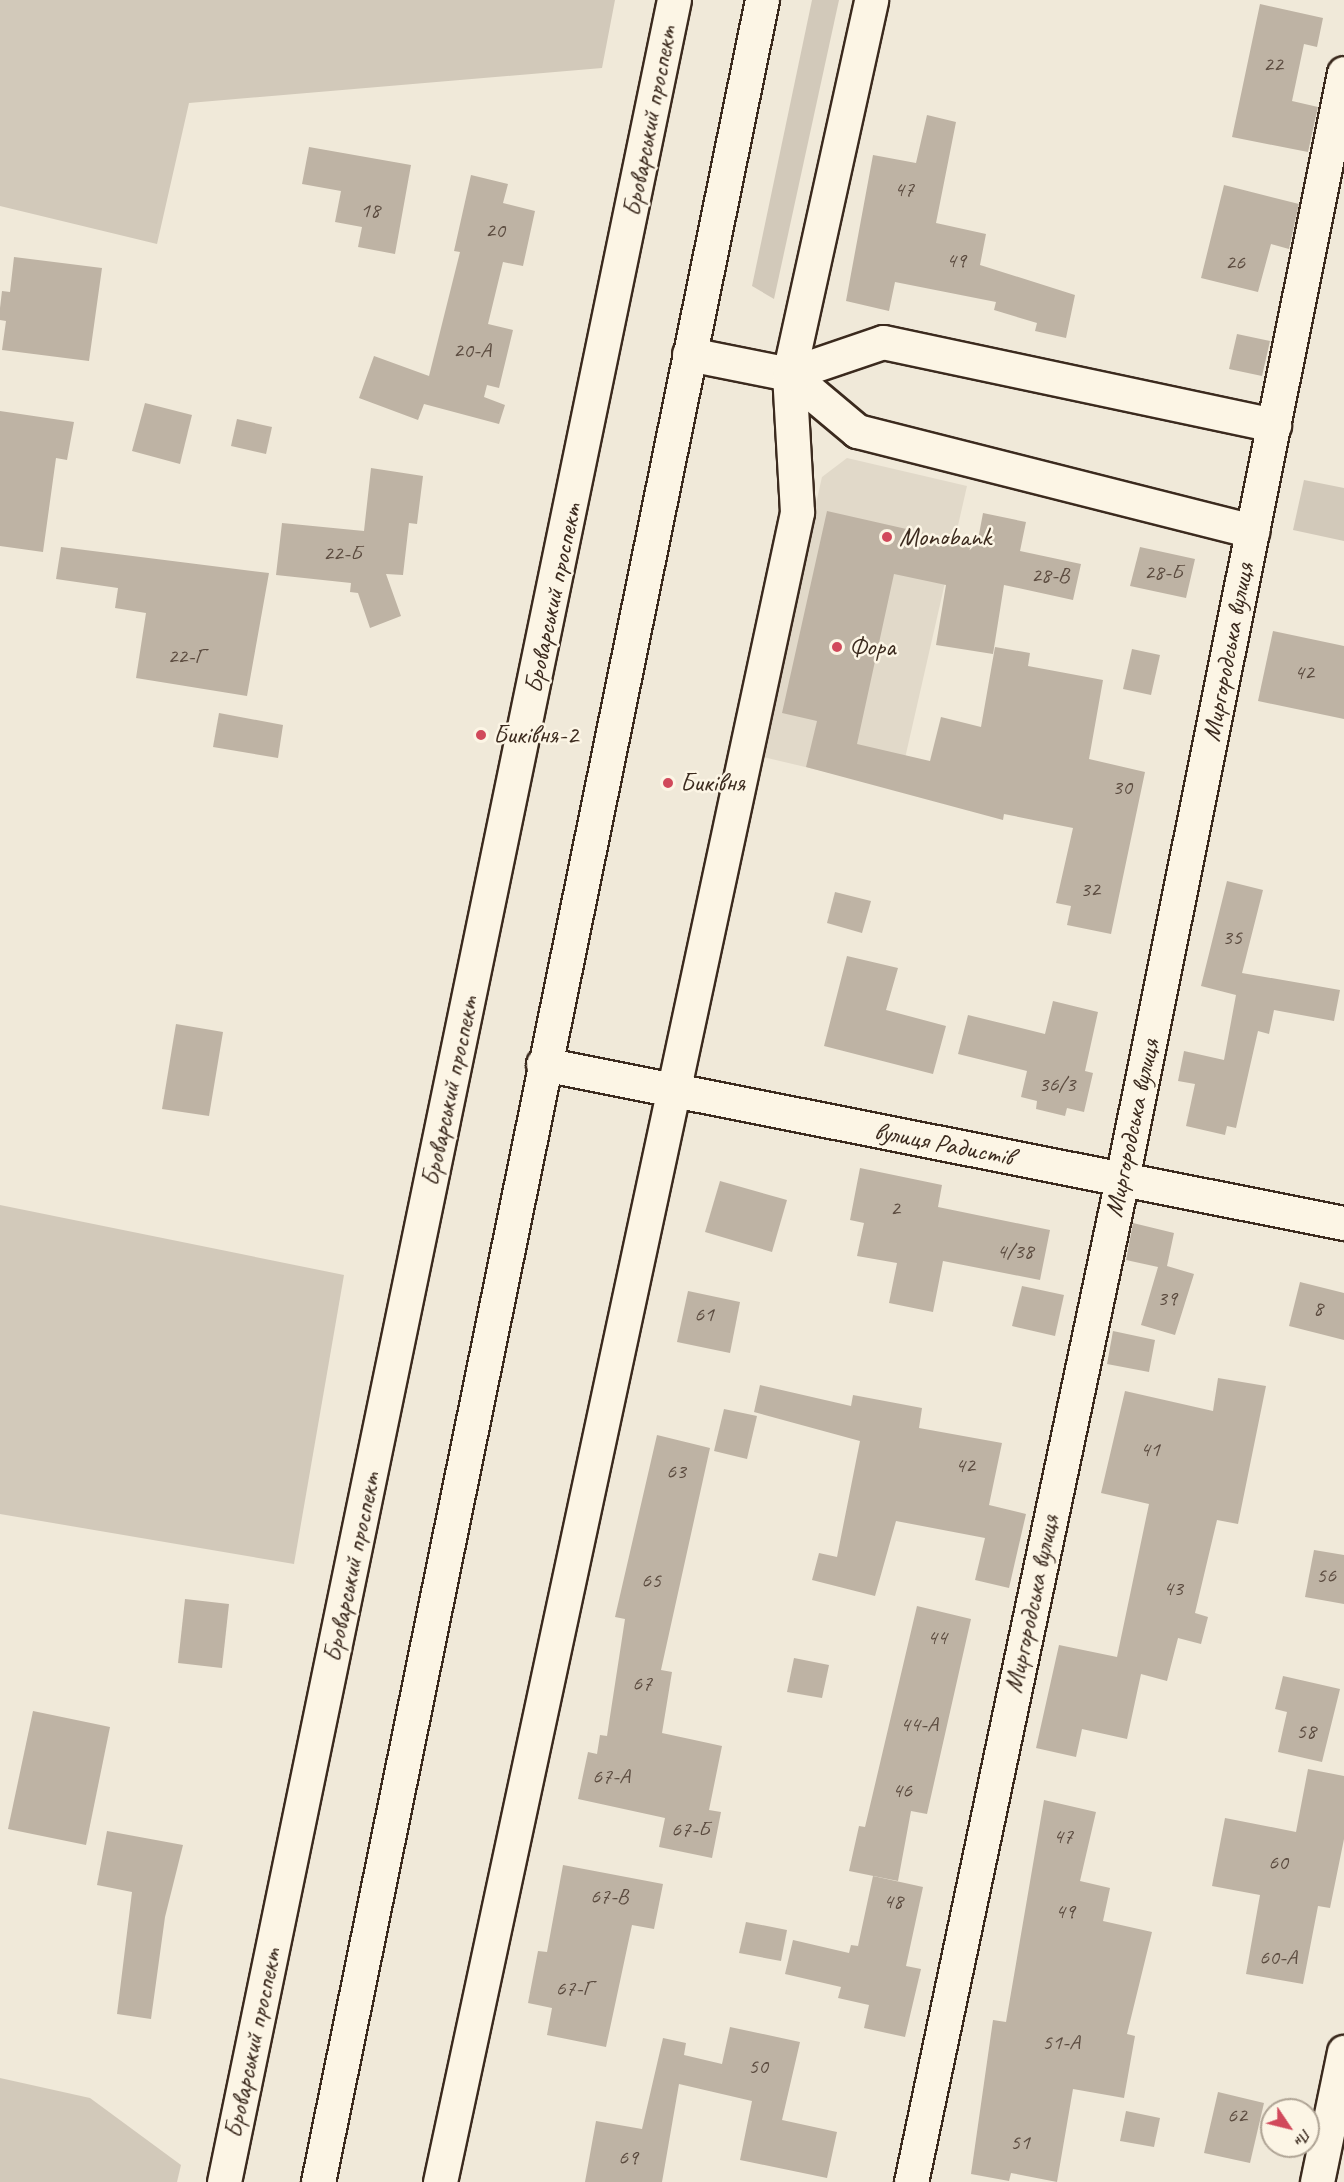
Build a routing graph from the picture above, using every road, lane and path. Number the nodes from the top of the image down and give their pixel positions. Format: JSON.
{"nodes":[{"id":1,"x":674,"y":0,"type":"edge"},
{"id":2,"x":762,"y":0,"type":"edge"},
{"id":3,"x":871,"y":0,"type":"edge"},
{"id":4,"x":1344,"y":73,"type":"edge"},
{"id":5,"x":689,"y":354,"type":"junction"},
{"id":6,"x":789,"y":374,"type":"junction"},
{"id":7,"x":1274,"y":425,"type":"junction"},
{"id":8,"x":1253,"y":531,"type":"junction"},
{"id":9,"x":543,"y":1064,"type":"junction"},
{"id":10,"x":674,"y":1092,"type":"junction"},
{"id":11,"x":1122,"y":1179,"type":"junction"},
{"id":12,"x":1344,"y":1223,"type":"edge"},
{"id":13,"x":1344,"y":2052,"type":"edge"},
{"id":14,"x":224,"y":2182,"type":"edge"},
{"id":15,"x":318,"y":2182,"type":"edge"},
{"id":16,"x":440,"y":2182,"type":"edge"},
{"id":17,"x":911,"y":2182,"type":"edge"},
{"id":18,"x":1317,"y":2182,"type":"edge"}],
"edges":[{"from":1,"to":14,"type":"main road","name":"Броварський проспект"},
{"from":2,"to":5,"type":"main road"},
{"from":3,"to":6,"type":"main road"},
{"from":4,"to":7,"type":"main road","name":"Миргородська вулиця"},
{"from":5,"to":6,"type":"main road"},
{"from":5,"to":9,"type":"main road"},
{"from":6,"to":7,"type":"main road"},
{"from":6,"to":8,"type":"main road"},
{"from":6,"to":10,"type":"main road"},
{"from":7,"to":8,"type":"main road","name":"Миргородська вулиця"},
{"from":8,"to":11,"type":"main road","name":"Миргородська вулиця"},
{"from":9,"to":10,"type":"main road","name":"вулиця Радистів"},
{"from":9,"to":15,"type":"main road"},
{"from":10,"to":11,"type":"main road","name":"вулиця Радистів"},
{"from":10,"to":16,"type":"main road"},
{"from":11,"to":12,"type":"main road","name":"вулиця Радистів"},
{"from":11,"to":17,"type":"main road","name":"Миргородська вулиця"},
{"from":13,"to":18,"type":"main road"}]}
